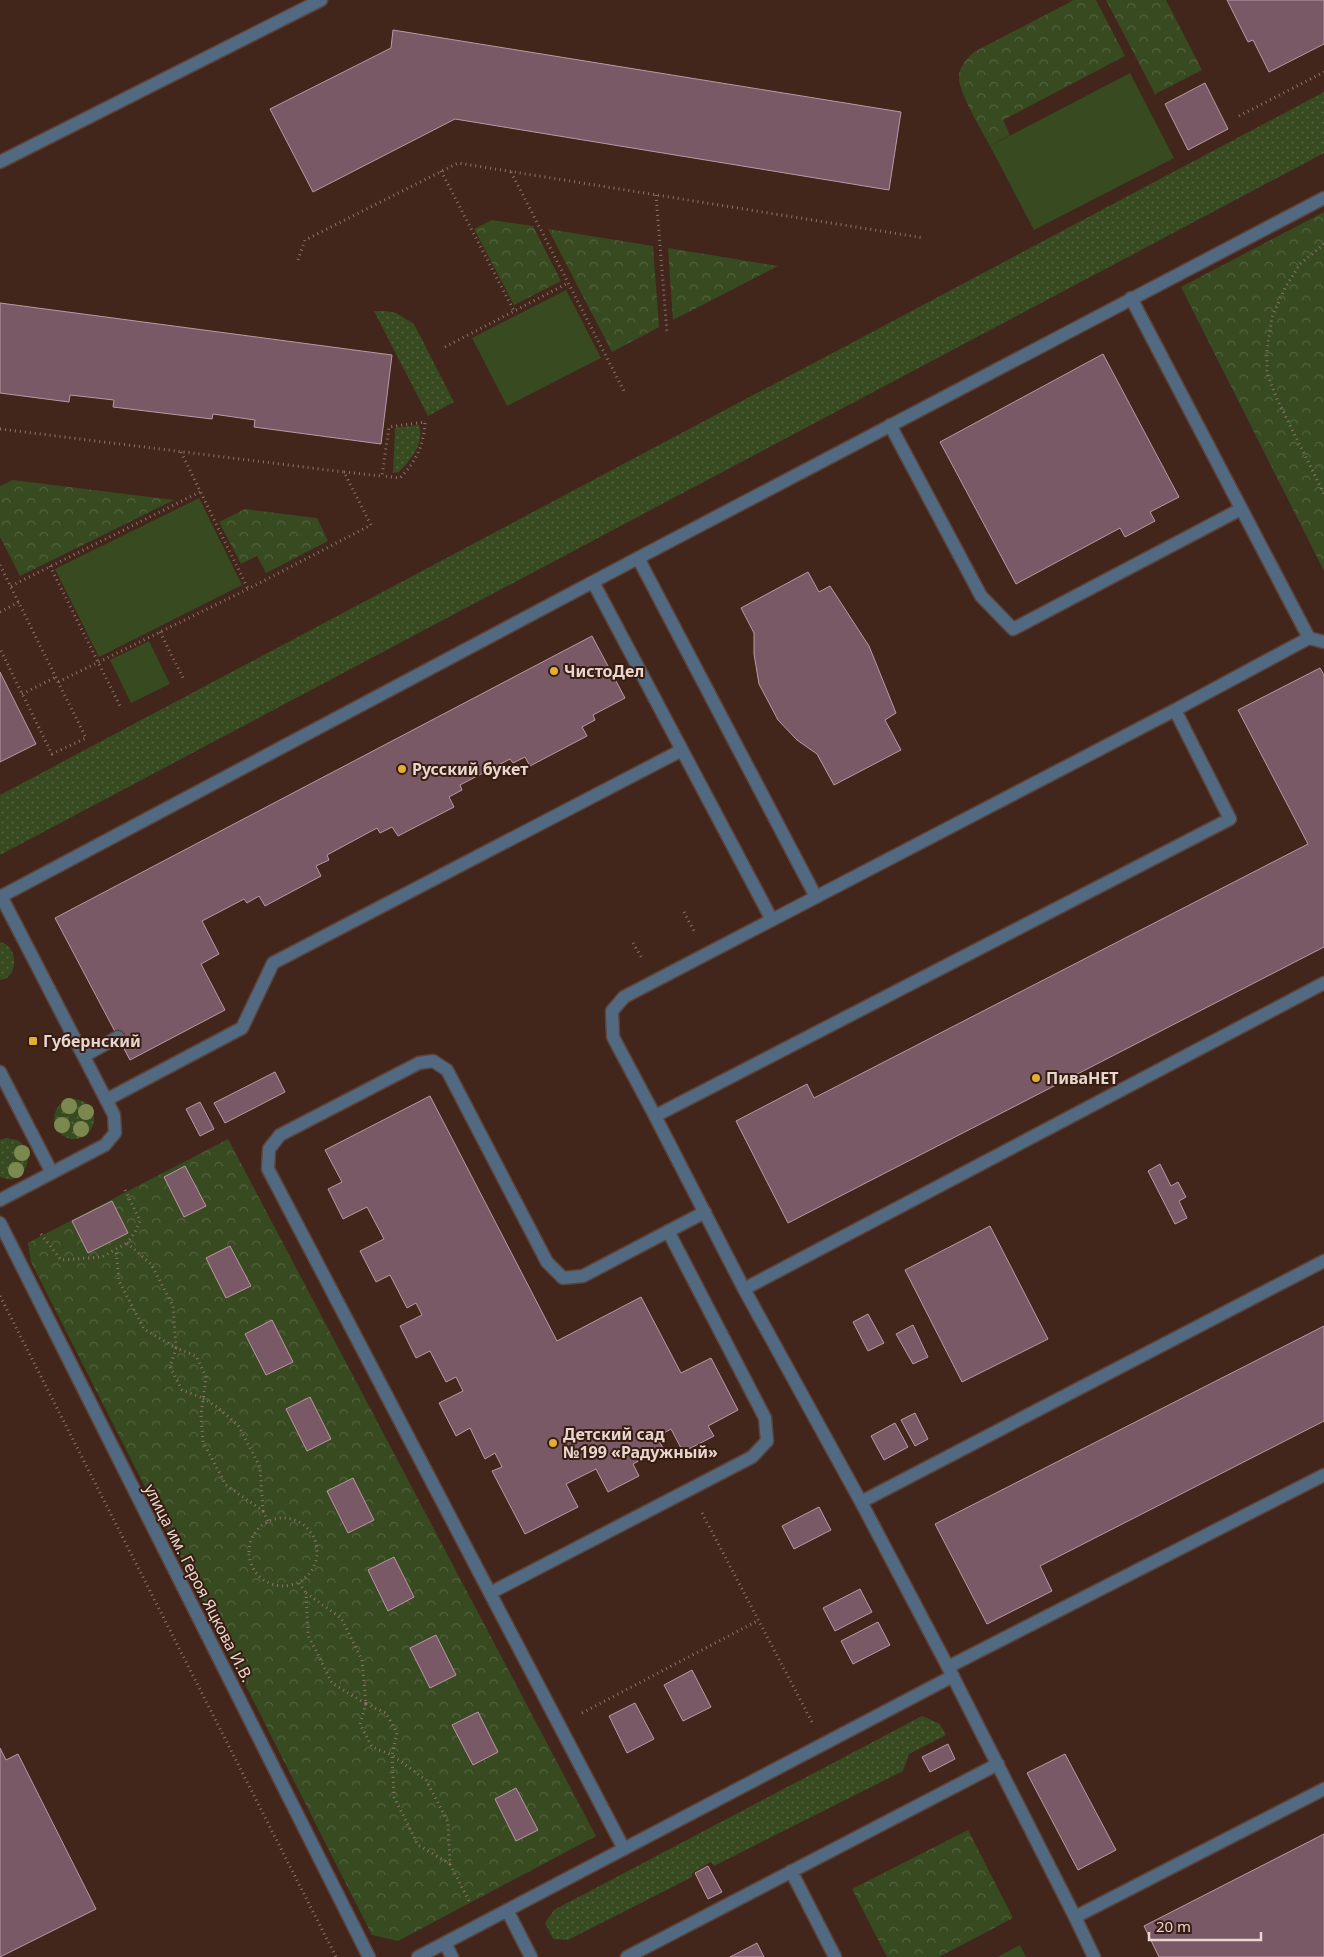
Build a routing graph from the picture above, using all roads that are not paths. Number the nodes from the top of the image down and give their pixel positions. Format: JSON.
{"nodes":[{"id":1,"x":321,"y":0,"type":"edge"},
{"id":2,"x":0,"y":162,"type":"edge"},
{"id":3,"x":1324,"y":198,"type":"edge"},
{"id":4,"x":1131,"y":298,"type":"junction"},
{"id":5,"x":890,"y":425,"type":"junction"},
{"id":6,"x":1241,"y":509,"type":"junction"},
{"id":7,"x":638,"y":558,"type":"junction"},
{"id":8,"x":593,"y":582,"type":"junction"},
{"id":9,"x":1309,"y":638,"type":"junction"},
{"id":10,"x":1324,"y":642,"type":"edge"},
{"id":11,"x":1175,"y":710,"type":"junction"},
{"id":12,"x":682,"y":750,"type":"junction"},
{"id":13,"x":1,"y":896,"type":"edge"},
{"id":14,"x":816,"y":897,"type":"junction"},
{"id":15,"x":772,"y":920,"type":"junction"},
{"id":16,"x":1324,"y":983,"type":"edge"},
{"id":17,"x":118,"y":1038,"type":"dead end"},
{"id":18,"x":84,"y":1056,"type":"junction"},
{"id":19,"x":0,"y":1072,"type":"edge"},
{"id":20,"x":106,"y":1100,"type":"junction"},
{"id":21,"x":655,"y":1116,"type":"junction"},
{"id":22,"x":52,"y":1173,"type":"junction"},
{"id":23,"x":0,"y":1200,"type":"edge"},
{"id":24,"x":705,"y":1212,"type":"junction"},
{"id":25,"x":0,"y":1223,"type":"edge"},
{"id":26,"x":668,"y":1232,"type":"junction"},
{"id":27,"x":1324,"y":1261,"type":"edge"},
{"id":28,"x":744,"y":1289,"type":"junction"},
{"id":29,"x":1324,"y":1475,"type":"edge"},
{"id":30,"x":861,"y":1502,"type":"junction"},
{"id":31,"x":490,"y":1593,"type":"junction"},
{"id":32,"x":950,"y":1672,"type":"junction"},
{"id":33,"x":998,"y":1764,"type":"junction"},
{"id":34,"x":1324,"y":1789,"type":"edge"},
{"id":35,"x":624,"y":1849,"type":"junction"},
{"id":36,"x":791,"y":1872,"type":"junction"},
{"id":37,"x":507,"y":1910,"type":"junction"},
{"id":38,"x":1075,"y":1917,"type":"junction"},
{"id":39,"x":445,"y":1943,"type":"junction"},
{"id":40,"x":369,"y":1957,"type":"edge"},
{"id":41,"x":418,"y":1957,"type":"edge"},
{"id":42,"x":452,"y":1957,"type":"edge"},
{"id":43,"x":530,"y":1957,"type":"edge"},
{"id":44,"x":627,"y":1957,"type":"edge"},
{"id":45,"x":835,"y":1957,"type":"edge"},
{"id":46,"x":1094,"y":1957,"type":"edge"}],
"edges":[{"from":1,"to":2,"type":"street"},
{"from":3,"to":4,"type":"street"},
{"from":4,"to":5,"type":"street"},
{"from":4,"to":6,"type":"street"},
{"from":5,"to":6,"type":"street"},
{"from":5,"to":7,"type":"street"},
{"from":6,"to":9,"type":"street"},
{"from":7,"to":8,"type":"street"},
{"from":7,"to":14,"type":"street"},
{"from":8,"to":12,"type":"street"},
{"from":8,"to":13,"type":"street"},
{"from":9,"to":10,"type":"street"},
{"from":9,"to":11,"type":"street"},
{"from":11,"to":14,"type":"street"},
{"from":11,"to":21,"type":"street"},
{"from":12,"to":15,"type":"street"},
{"from":12,"to":20,"type":"street"},
{"from":13,"to":18,"type":"street"},
{"from":14,"to":15,"type":"street"},
{"from":15,"to":21,"type":"street"},
{"from":16,"to":28,"type":"street"},
{"from":17,"to":18,"type":"street"},
{"from":18,"to":20,"type":"street"},
{"from":19,"to":22,"type":"street"},
{"from":20,"to":22,"type":"street"},
{"from":21,"to":24,"type":"street"},
{"from":22,"to":23,"type":"street"},
{"from":24,"to":26,"type":"street"},
{"from":24,"to":28,"type":"street"},
{"from":25,"to":40,"type":"street","name":"улица им. Героя Яцкова И.В."},
{"from":26,"to":31,"type":"street"},
{"from":26,"to":31,"type":"street"},
{"from":27,"to":30,"type":"street"},
{"from":28,"to":30,"type":"street"},
{"from":29,"to":32,"type":"street"},
{"from":30,"to":32,"type":"street"},
{"from":31,"to":35,"type":"street"},
{"from":32,"to":33,"type":"street"},
{"from":32,"to":35,"type":"street"},
{"from":33,"to":36,"type":"street"},
{"from":33,"to":38,"type":"street"},
{"from":34,"to":38,"type":"street"},
{"from":35,"to":37,"type":"street"},
{"from":36,"to":44,"type":"street"},
{"from":36,"to":45,"type":"street"},
{"from":37,"to":39,"type":"street"},
{"from":37,"to":43,"type":"street"},
{"from":38,"to":46,"type":"street"},
{"from":39,"to":41,"type":"street"},
{"from":39,"to":42,"type":"street"}]}
